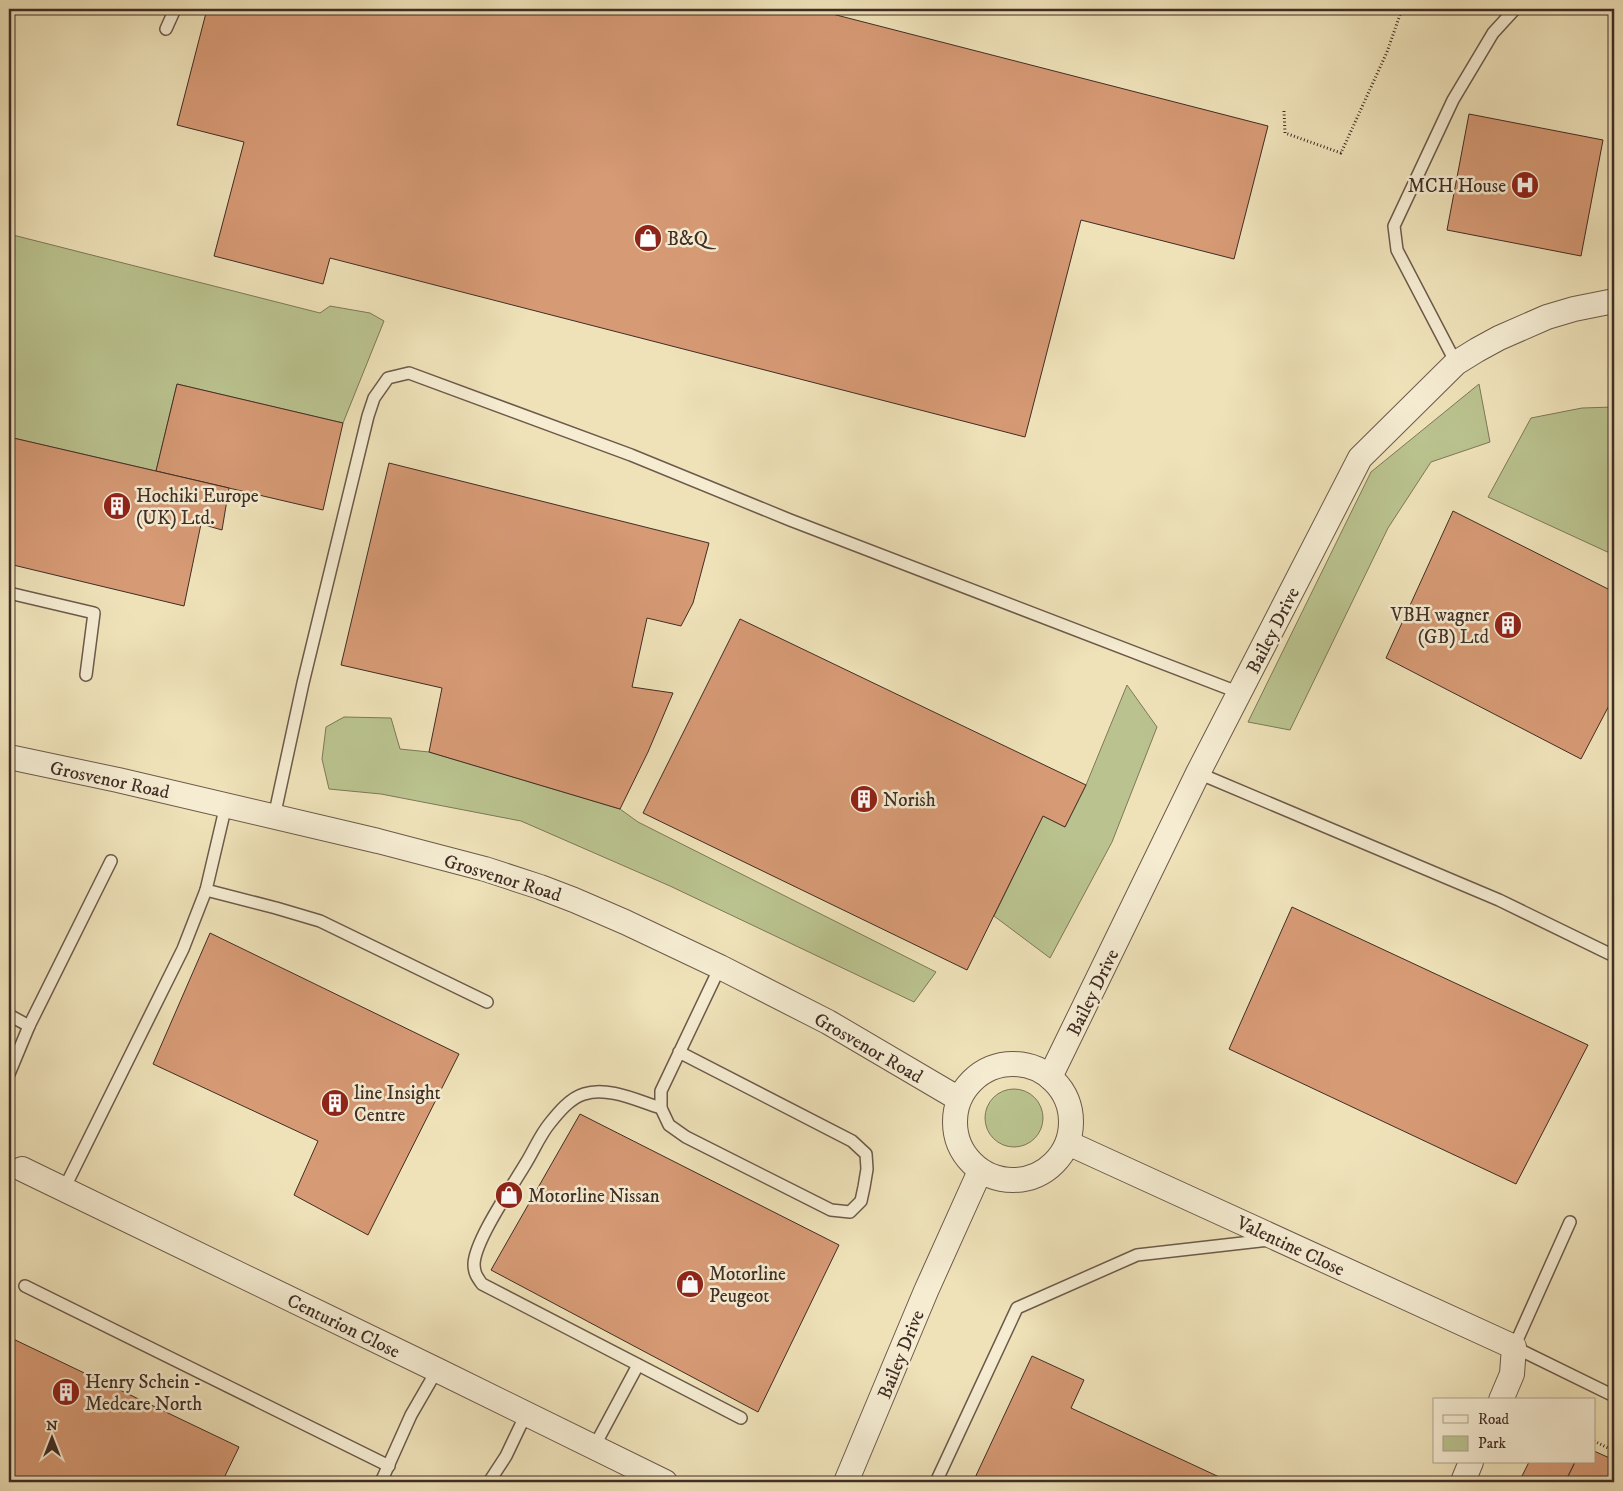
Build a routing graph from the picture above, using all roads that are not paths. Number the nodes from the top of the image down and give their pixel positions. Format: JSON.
{"nodes":[{"id":1,"x":175,"y":9,"type":"edge"},
{"id":2,"x":1515,"y":9,"type":"edge"},
{"id":3,"x":166,"y":29,"type":"dead end"},
{"id":4,"x":1614,"y":301,"type":"edge"},
{"id":5,"x":1456,"y":363,"type":"junction"},
{"id":6,"x":9,"y":593,"type":"edge"},
{"id":7,"x":86,"y":675,"type":"dead end"},
{"id":8,"x":1240,"y":693,"type":"junction"},
{"id":9,"x":9,"y":757,"type":"edge"},
{"id":10,"x":1198,"y":773,"type":"junction"},
{"id":11,"x":226,"y":805,"type":"junction"},
{"id":12,"x":274,"y":817,"type":"junction"},
{"id":13,"x":111,"y":862,"type":"dead end"},
{"id":14,"x":206,"y":890,"type":"junction"},
{"id":15,"x":1614,"y":956,"type":"edge"},
{"id":16,"x":720,"y":967,"type":"junction"},
{"id":17,"x":486,"y":1002,"type":"dead end"},
{"id":18,"x":9,"y":1015,"type":"edge"},
{"id":19,"x":29,"y":1026,"type":"junction"},
{"id":20,"x":680,"y":1052,"type":"junction"},
{"id":21,"x":9,"y":1074,"type":"edge"},
{"id":22,"x":1050,"y":1077,"type":"junction"},
{"id":23,"x":959,"y":1099,"type":"junction"},
{"id":24,"x":661,"y":1108,"type":"junction"},
{"id":25,"x":1068,"y":1143,"type":"junction"},
{"id":26,"x":15,"y":1166,"type":"edge"},
{"id":27,"x":980,"y":1171,"type":"junction"},
{"id":28,"x":64,"y":1189,"type":"junction"},
{"id":29,"x":1570,"y":1222,"type":"dead end"},
{"id":30,"x":1276,"y":1239,"type":"junction"},
{"id":31,"x":25,"y":1286,"type":"dead end"},
{"id":32,"x":1514,"y":1347,"type":"junction"},
{"id":33,"x":638,"y":1365,"type":"junction"},
{"id":34,"x":437,"y":1370,"type":"junction"},
{"id":35,"x":1614,"y":1396,"type":"edge"},
{"id":36,"x":1502,"y":1398,"type":"edge"},
{"id":37,"x":526,"y":1414,"type":"junction"},
{"id":38,"x":742,"y":1418,"type":"dead end"},
{"id":39,"x":594,"y":1448,"type":"junction"},
{"id":40,"x":1470,"y":1464,"type":"edge"},
{"id":41,"x":389,"y":1466,"type":"junction"},
{"id":42,"x":381,"y":1482,"type":"edge"},
{"id":43,"x":489,"y":1482,"type":"edge"},
{"id":44,"x":665,"y":1482,"type":"edge"},
{"id":45,"x":846,"y":1482,"type":"edge"},
{"id":46,"x":936,"y":1482,"type":"edge"},
{"id":47,"x":1464,"y":1482,"type":"edge"}],
"edges":[{"from":1,"to":3,"type":"lane"},
{"from":2,"to":5,"type":"lane"},
{"from":4,"to":5,"type":"street","name":"Bailey Drive"},
{"from":5,"to":8,"type":"street","name":"Bailey Drive"},
{"from":6,"to":7,"type":"lane"},
{"from":8,"to":10,"type":"street","name":"Bailey Drive"},
{"from":8,"to":12,"type":"lane"},
{"from":9,"to":11,"type":"street","name":"Grosvenor Road"},
{"from":10,"to":15,"type":"lane"},
{"from":10,"to":22,"type":"street","name":"Bailey Drive"},
{"from":11,"to":12,"type":"street","name":"Grosvenor Road"},
{"from":11,"to":14,"type":"lane"},
{"from":12,"to":16,"type":"street","name":"Grosvenor Road"},
{"from":13,"to":19,"type":"lane"},
{"from":14,"to":17,"type":"lane"},
{"from":14,"to":28,"type":"lane"},
{"from":16,"to":20,"type":"lane"},
{"from":16,"to":23,"type":"street","name":"Grosvenor Road"},
{"from":18,"to":19,"type":"lane"},
{"from":19,"to":21,"type":"lane"},
{"from":20,"to":24,"type":"lane"},
{"from":20,"to":24,"type":"lane"},
{"from":22,"to":23,"type":"street"},
{"from":22,"to":25,"type":"street"},
{"from":23,"to":27,"type":"street"},
{"from":24,"to":33,"type":"lane"},
{"from":25,"to":27,"type":"street"},
{"from":25,"to":30,"type":"street","name":"Valentine Close"},
{"from":26,"to":28,"type":"street","name":"Centurion Close"},
{"from":27,"to":45,"type":"street","name":"Bailey Drive"},
{"from":28,"to":34,"type":"street","name":"Centurion Close"},
{"from":29,"to":32,"type":"lane"},
{"from":30,"to":32,"type":"street","name":"Valentine Close"},
{"from":30,"to":46,"type":"lane"},
{"from":31,"to":41,"type":"lane"},
{"from":32,"to":35,"type":"lane"},
{"from":32,"to":36,"type":"street"},
{"from":33,"to":38,"type":"lane"},
{"from":33,"to":39,"type":"lane"},
{"from":34,"to":37,"type":"street","name":"Centurion Close"},
{"from":34,"to":41,"type":"lane"},
{"from":37,"to":39,"type":"street","name":"Centurion Close"},
{"from":37,"to":43,"type":"lane"},
{"from":39,"to":44,"type":"street","name":"Centurion Close"},
{"from":40,"to":47,"type":"street"},
{"from":41,"to":42,"type":"lane"}]}
